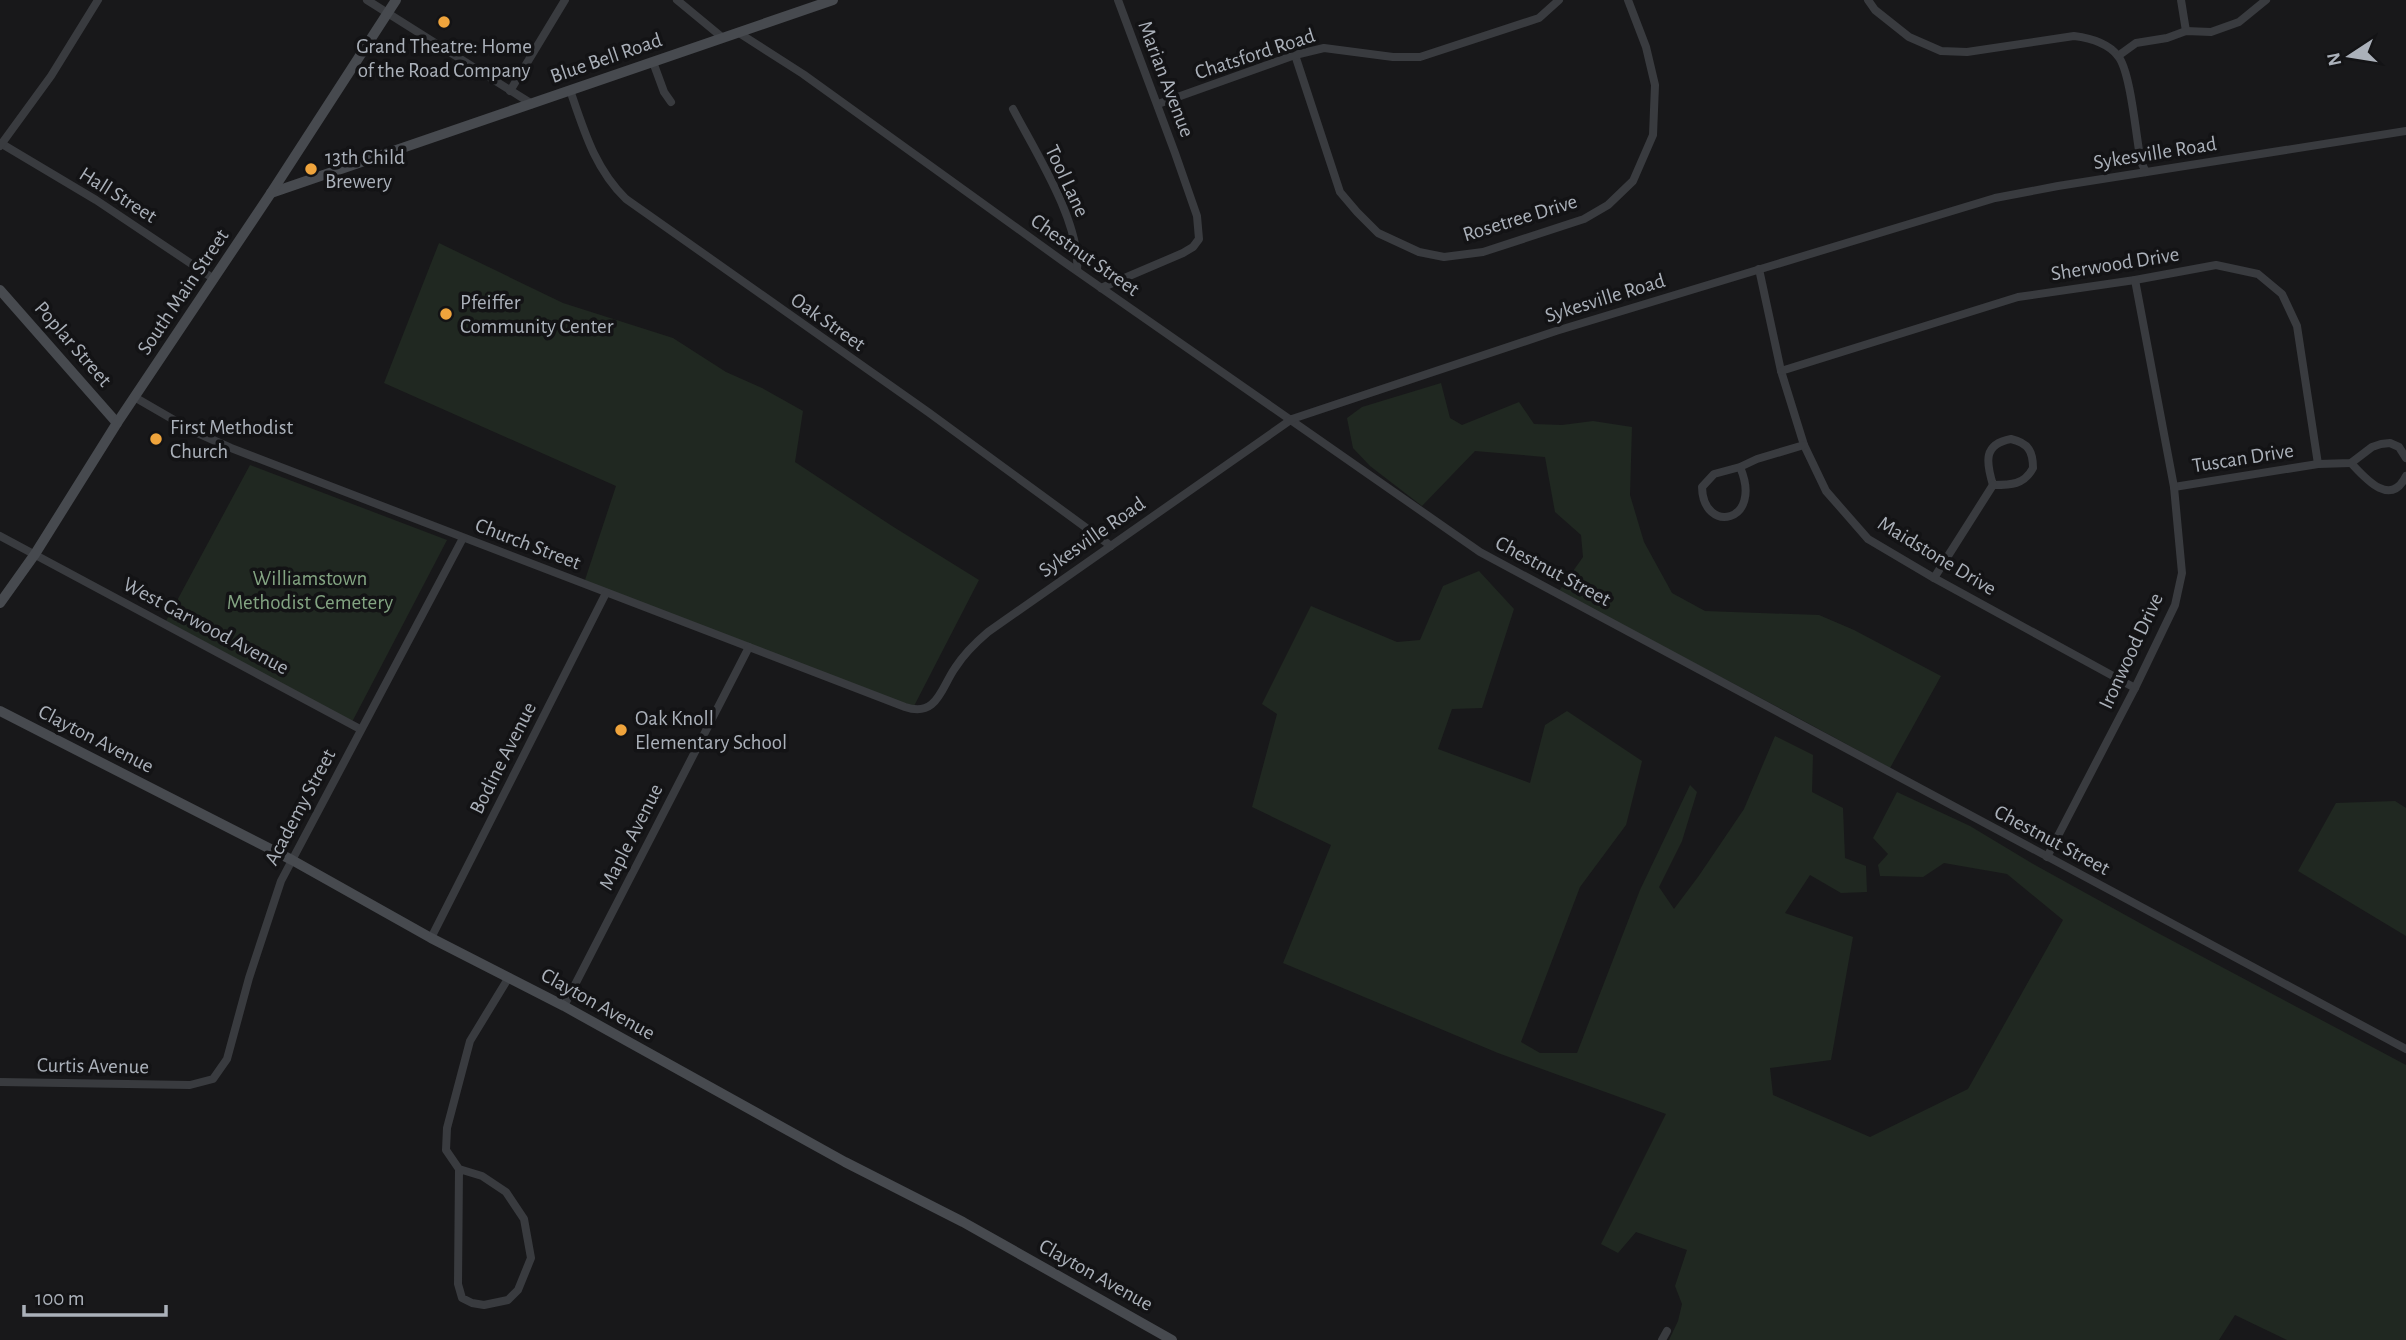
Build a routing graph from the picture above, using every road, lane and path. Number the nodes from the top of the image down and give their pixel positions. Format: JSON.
{"nodes":[{"id":1,"x":98,"y":0,"type":"edge"},
{"id":2,"x":367,"y":0,"type":"edge"},
{"id":3,"x":396,"y":0,"type":"edge"},
{"id":4,"x":565,"y":0,"type":"edge"},
{"id":5,"x":677,"y":0,"type":"edge"},
{"id":6,"x":834,"y":0,"type":"edge"},
{"id":7,"x":1118,"y":0,"type":"edge"},
{"id":8,"x":1559,"y":0,"type":"edge"},
{"id":9,"x":1628,"y":0,"type":"edge"},
{"id":10,"x":1868,"y":0,"type":"edge"},
{"id":11,"x":2181,"y":0,"type":"edge"},
{"id":12,"x":2266,"y":0,"type":"edge"},
{"id":13,"x":387,"y":13,"type":"junction"},
{"id":14,"x":2186,"y":31,"type":"junction"},
{"id":15,"x":740,"y":33,"type":"junction"},
{"id":16,"x":723,"y":38,"type":"junction"},
{"id":17,"x":1295,"y":55,"type":"junction"},
{"id":18,"x":2118,"y":56,"type":"junction"},
{"id":19,"x":653,"y":62,"type":"junction"},
{"id":20,"x":570,"y":90,"type":"junction"},
{"id":21,"x":510,"y":91,"type":"junction"},
{"id":22,"x":671,"y":102,"type":"dead end"},
{"id":23,"x":533,"y":104,"type":"junction"},
{"id":24,"x":1158,"y":104,"type":"junction"},
{"id":25,"x":1013,"y":109,"type":"dead end"},
{"id":26,"x":2406,"y":131,"type":"edge"},
{"id":27,"x":1,"y":145,"type":"edge"},
{"id":28,"x":2146,"y":172,"type":"junction"},
{"id":29,"x":271,"y":193,"type":"junction"},
{"id":30,"x":1759,"y":269,"type":"junction"},
{"id":31,"x":1077,"y":270,"type":"junction"},
{"id":32,"x":214,"y":279,"type":"junction"},
{"id":33,"x":2135,"y":280,"type":"junction"},
{"id":34,"x":1101,"y":288,"type":"junction"},
{"id":35,"x":0,"y":290,"type":"edge"},
{"id":36,"x":1781,"y":371,"type":"junction"},
{"id":37,"x":136,"y":398,"type":"junction"},
{"id":38,"x":1292,"y":419,"type":"junction"},
{"id":39,"x":117,"y":423,"type":"junction"},
{"id":40,"x":1804,"y":445,"type":"junction"},
{"id":41,"x":2406,"y":458,"type":"edge"},
{"id":42,"x":2351,"y":463,"type":"junction"},
{"id":43,"x":2318,"y":464,"type":"junction"},
{"id":44,"x":1740,"y":467,"type":"junction"},
{"id":45,"x":2406,"y":476,"type":"edge"},
{"id":46,"x":1993,"y":485,"type":"junction"},
{"id":47,"x":2174,"y":487,"type":"junction"},
{"id":48,"x":0,"y":536,"type":"edge"},
{"id":49,"x":463,"y":538,"type":"junction"},
{"id":50,"x":1111,"y":546,"type":"junction"},
{"id":51,"x":35,"y":554,"type":"junction"},
{"id":52,"x":1934,"y":578,"type":"junction"},
{"id":53,"x":606,"y":593,"type":"junction"},
{"id":54,"x":0,"y":603,"type":"edge"},
{"id":55,"x":749,"y":647,"type":"junction"},
{"id":56,"x":2135,"y":688,"type":"junction"},
{"id":57,"x":914,"y":710,"type":"joint"},
{"id":58,"x":0,"y":711,"type":"edge"},
{"id":59,"x":360,"y":729,"type":"junction"},
{"id":60,"x":2047,"y":857,"type":"junction"},
{"id":61,"x":292,"y":860,"type":"junction"},
{"id":62,"x":431,"y":938,"type":"junction"},
{"id":63,"x":509,"y":977,"type":"junction"},
{"id":64,"x":564,"y":1006,"type":"junction"},
{"id":65,"x":2406,"y":1049,"type":"edge"},
{"id":66,"x":0,"y":1082,"type":"edge"},
{"id":67,"x":185,"y":1085,"type":"joint"},
{"id":68,"x":459,"y":1169,"type":"junction"},
{"id":69,"x":1172,"y":1340,"type":"edge"}],
"edges":[{"from":1,"to":27,"type":"street"},
{"from":2,"to":13,"type":"street"},
{"from":3,"to":13,"type":"main road","name":"South Main Street"},
{"from":4,"to":21,"type":"street"},
{"from":5,"to":16,"type":"street"},
{"from":6,"to":15,"type":"main road","name":"Blue Bell Road"},
{"from":7,"to":24,"type":"street","name":"Marian Avenue"},
{"from":8,"to":17,"type":"street","name":"Chatsford Road"},
{"from":9,"to":17,"type":"street","name":"Rosetree Drive"},
{"from":10,"to":18,"type":"street"},
{"from":11,"to":14,"type":"street"},
{"from":12,"to":14,"type":"street"},
{"from":13,"to":21,"type":"street"},
{"from":13,"to":29,"type":"main road","name":"South Main Street"},
{"from":14,"to":18,"type":"street"},
{"from":15,"to":16,"type":"main road","name":"Blue Bell Road"},
{"from":15,"to":31,"type":"street","name":"Chestnut Street"},
{"from":16,"to":19,"type":"main road","name":"Blue Bell Road"},
{"from":17,"to":24,"type":"street","name":"Chatsford Road"},
{"from":18,"to":28,"type":"street"},
{"from":19,"to":20,"type":"main road","name":"Blue Bell Road"},
{"from":19,"to":22,"type":"street"},
{"from":20,"to":23,"type":"main road","name":"Blue Bell Road"},
{"from":20,"to":50,"type":"street","name":"Oak Street"},
{"from":21,"to":23,"type":"street"},
{"from":23,"to":29,"type":"main road","name":"Blue Bell Road"},
{"from":24,"to":34,"type":"street","name":"Marian Avenue"},
{"from":25,"to":31,"type":"street","name":"Tool Lane"},
{"from":26,"to":28,"type":"street","name":"Sykesville Road"},
{"from":27,"to":32,"type":"street","name":"Hall Street"},
{"from":28,"to":30,"type":"street","name":"Sykesville Road"},
{"from":29,"to":32,"type":"main road","name":"South Main Street"},
{"from":30,"to":36,"type":"street","name":"Maidstone Drive"},
{"from":30,"to":38,"type":"street","name":"Sykesville Road"},
{"from":31,"to":34,"type":"street","name":"Chestnut Street"},
{"from":32,"to":37,"type":"main road","name":"South Main Street"},
{"from":33,"to":36,"type":"street","name":"Sherwood Drive"},
{"from":33,"to":43,"type":"street","name":"Sherwood Drive"},
{"from":33,"to":47,"type":"street","name":"Ironwood Drive"},
{"from":34,"to":38,"type":"street","name":"Chestnut Street"},
{"from":35,"to":39,"type":"main road","name":"Poplar Street"},
{"from":36,"to":40,"type":"street","name":"Maidstone Drive"},
{"from":37,"to":39,"type":"main road","name":"South Main Street"},
{"from":37,"to":49,"type":"street","name":"Church Street"},
{"from":38,"to":50,"type":"street","name":"Sykesville Road"},
{"from":38,"to":60,"type":"street","name":"Chestnut Street"},
{"from":39,"to":51,"type":"main road","name":"South Main Street"},
{"from":40,"to":44,"type":"street"},
{"from":40,"to":52,"type":"street","name":"Maidstone Drive"},
{"from":41,"to":42,"type":"street"},
{"from":42,"to":43,"type":"street","name":"Tuscan Drive"},
{"from":42,"to":45,"type":"street"},
{"from":43,"to":47,"type":"street","name":"Tuscan Drive"},
{"from":44,"to":44,"type":"street"},
{"from":46,"to":46,"type":"street"},
{"from":46,"to":52,"type":"street"},
{"from":47,"to":56,"type":"street","name":"Ironwood Drive"},
{"from":48,"to":51,"type":"street","name":"West Garwood Avenue"},
{"from":49,"to":53,"type":"street","name":"Church Street"},
{"from":49,"to":59,"type":"street","name":"Academy Street"},
{"from":50,"to":57,"type":"street","name":"Sykesville Road"},
{"from":51,"to":54,"type":"main road","name":"South Main Street"},
{"from":51,"to":59,"type":"street","name":"West Garwood Avenue"},
{"from":52,"to":56,"type":"street","name":"Maidstone Drive"},
{"from":53,"to":55,"type":"street","name":"Church Street"},
{"from":53,"to":62,"type":"street","name":"Bodine Avenue"},
{"from":55,"to":57,"type":"street","name":"Church Street"},
{"from":55,"to":64,"type":"street","name":"Maple Avenue"},
{"from":56,"to":60,"type":"street","name":"Ironwood Drive"},
{"from":58,"to":61,"type":"main road","name":"Clayton Avenue"},
{"from":59,"to":61,"type":"street","name":"Academy Street"},
{"from":60,"to":65,"type":"street","name":"Chestnut Street"},
{"from":61,"to":62,"type":"main road","name":"Clayton Avenue"},
{"from":61,"to":67,"type":"street","name":"Academy Street"},
{"from":62,"to":63,"type":"main road","name":"Clayton Avenue"},
{"from":63,"to":64,"type":"main road","name":"Clayton Avenue"},
{"from":63,"to":68,"type":"street"},
{"from":64,"to":69,"type":"main road","name":"Clayton Avenue"},
{"from":66,"to":67,"type":"street","name":"Curtis Avenue"},
{"from":68,"to":68,"type":"street"}]}
